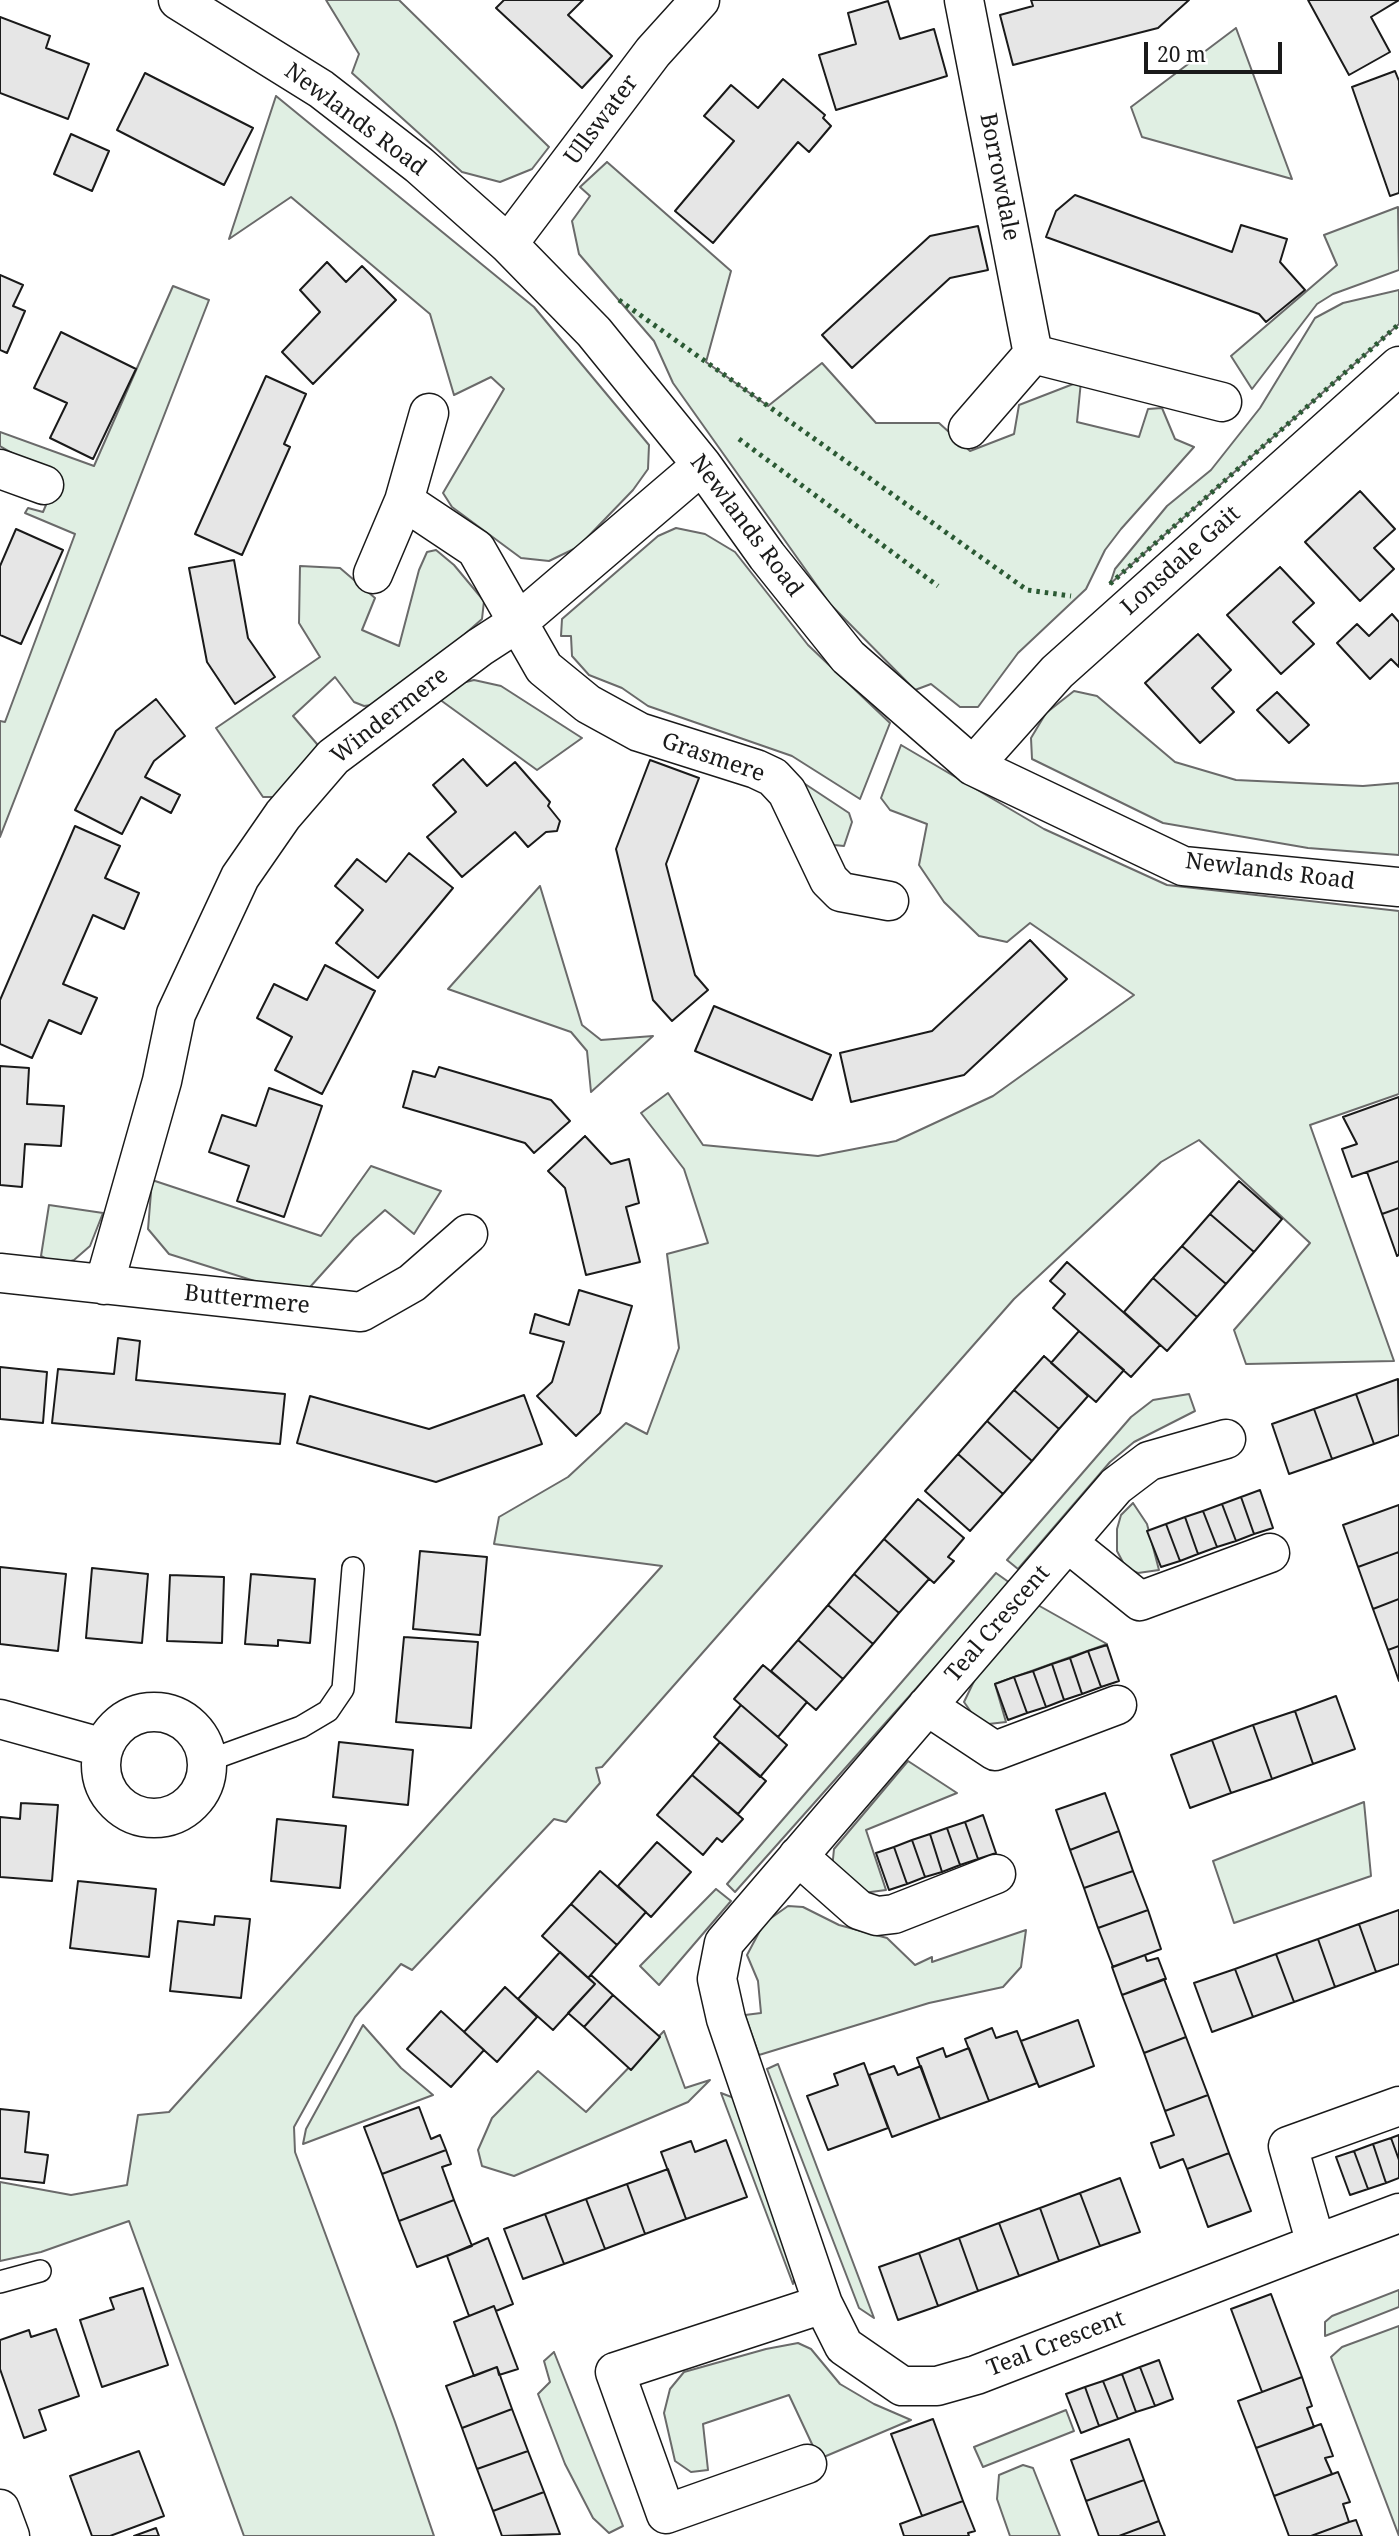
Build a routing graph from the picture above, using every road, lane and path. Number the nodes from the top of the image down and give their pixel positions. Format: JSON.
{"nodes":[{"id":1,"x":177,"y":0,"type":"edge"},
{"id":2,"x":700,"y":0,"type":"edge"},
{"id":3,"x":964,"y":0,"type":"edge"},
{"id":4,"x":508,"y":244,"type":"junction"},
{"id":5,"x":1033,"y":354,"type":"junction"},
{"id":6,"x":1396,"y":375,"type":"edge"},
{"id":7,"x":1222,"y":402,"type":"dead end"},
{"id":8,"x":429,"y":413,"type":"dead end"},
{"id":9,"x":968,"y":429,"type":"dead end"},
{"id":10,"x":702,"y":465,"type":"junction"},
{"id":11,"x":0,"y":469,"type":"edge"},
{"id":12,"x":44,"y":485,"type":"dead end"},
{"id":13,"x":404,"y":501,"type":"junction"},
{"id":14,"x":373,"y":574,"type":"dead end"},
{"id":15,"x":517,"y":623,"type":"junction"},
{"id":16,"x":973,"y":766,"type":"junction"},
{"id":17,"x":1399,"y":887,"type":"edge"},
{"id":18,"x":888,"y":901,"type":"dead end"},
{"id":19,"x":468,"y":1234,"type":"dead end"},
{"id":20,"x":0,"y":1273,"type":"edge"},
{"id":21,"x":104,"y":1285,"type":"junction"},
{"id":22,"x":1226,"y":1439,"type":"dead end"},
{"id":23,"x":1068,"y":1543,"type":"junction"},
{"id":24,"x":1270,"y":1553,"type":"dead end"},
{"id":25,"x":353,"y":1568,"type":"dead end"},
{"id":26,"x":1117,"y":1705,"type":"dead end"},
{"id":27,"x":927,"y":1706,"type":"junction"},
{"id":28,"x":0,"y":1719,"type":"edge"},
{"id":29,"x":104,"y":1748,"type":"junction"},
{"id":30,"x":207,"y":1761,"type":"junction"},
{"id":31,"x":798,"y":1856,"type":"junction"},
{"id":32,"x":996,"y":1874,"type":"dead end"},
{"id":33,"x":1399,"y":2106,"type":"edge"},
{"id":34,"x":1399,"y":2213,"type":"edge"},
{"id":35,"x":1316,"y":2244,"type":"junction"},
{"id":36,"x":40,"y":2271,"type":"dead end"},
{"id":37,"x":0,"y":2282,"type":"edge"},
{"id":38,"x":823,"y":2304,"type":"junction"},
{"id":39,"x":807,"y":2464,"type":"dead end"},
{"id":40,"x":0,"y":2509,"type":"edge"},
{"id":41,"x":10,"y":2536,"type":"edge"}],
"edges":[{"from":1,"to":4,"type":"street","name":"Newlands Road"},
{"from":2,"to":4,"type":"street","name":"Ullswater"},
{"from":3,"to":5,"type":"street","name":"Borrowdale"},
{"from":4,"to":10,"type":"street","name":"Newlands Road"},
{"from":5,"to":7,"type":"street"},
{"from":5,"to":9,"type":"street"},
{"from":6,"to":16,"type":"street","name":"Lonsdale Gait"},
{"from":8,"to":13,"type":"street"},
{"from":10,"to":15,"type":"street","name":"Windermere"},
{"from":10,"to":16,"type":"street","name":"Newlands Road"},
{"from":11,"to":12,"type":"street"},
{"from":13,"to":14,"type":"street"},
{"from":13,"to":15,"type":"street","name":"Grasmere"},
{"from":15,"to":18,"type":"street","name":"Grasmere"},
{"from":15,"to":21,"type":"street","name":"Windermere"},
{"from":16,"to":17,"type":"street","name":"Newlands Road"},
{"from":19,"to":21,"type":"street","name":"Buttermere"},
{"from":20,"to":21,"type":"street","name":"Buttermere"},
{"from":22,"to":23,"type":"street","name":"Teal Crescent"},
{"from":23,"to":24,"type":"street"},
{"from":23,"to":27,"type":"street","name":"Teal Crescent"},
{"from":25,"to":30,"type":"lane"},
{"from":26,"to":27,"type":"street","name":"Teal Crescent"},
{"from":27,"to":31,"type":"street","name":"Teal Crescent"},
{"from":28,"to":29,"type":"street"},
{"from":29,"to":30,"type":"street"},
{"from":29,"to":30,"type":"street"},
{"from":31,"to":32,"type":"street"},
{"from":31,"to":38,"type":"street","name":"Teal Crescent"},
{"from":33,"to":35,"type":"street"},
{"from":34,"to":35,"type":"street","name":"Teal Crescent"},
{"from":35,"to":38,"type":"street","name":"Teal Crescent"},
{"from":36,"to":37,"type":"lane"},
{"from":38,"to":39,"type":"street"},
{"from":40,"to":41,"type":"street"}]}
